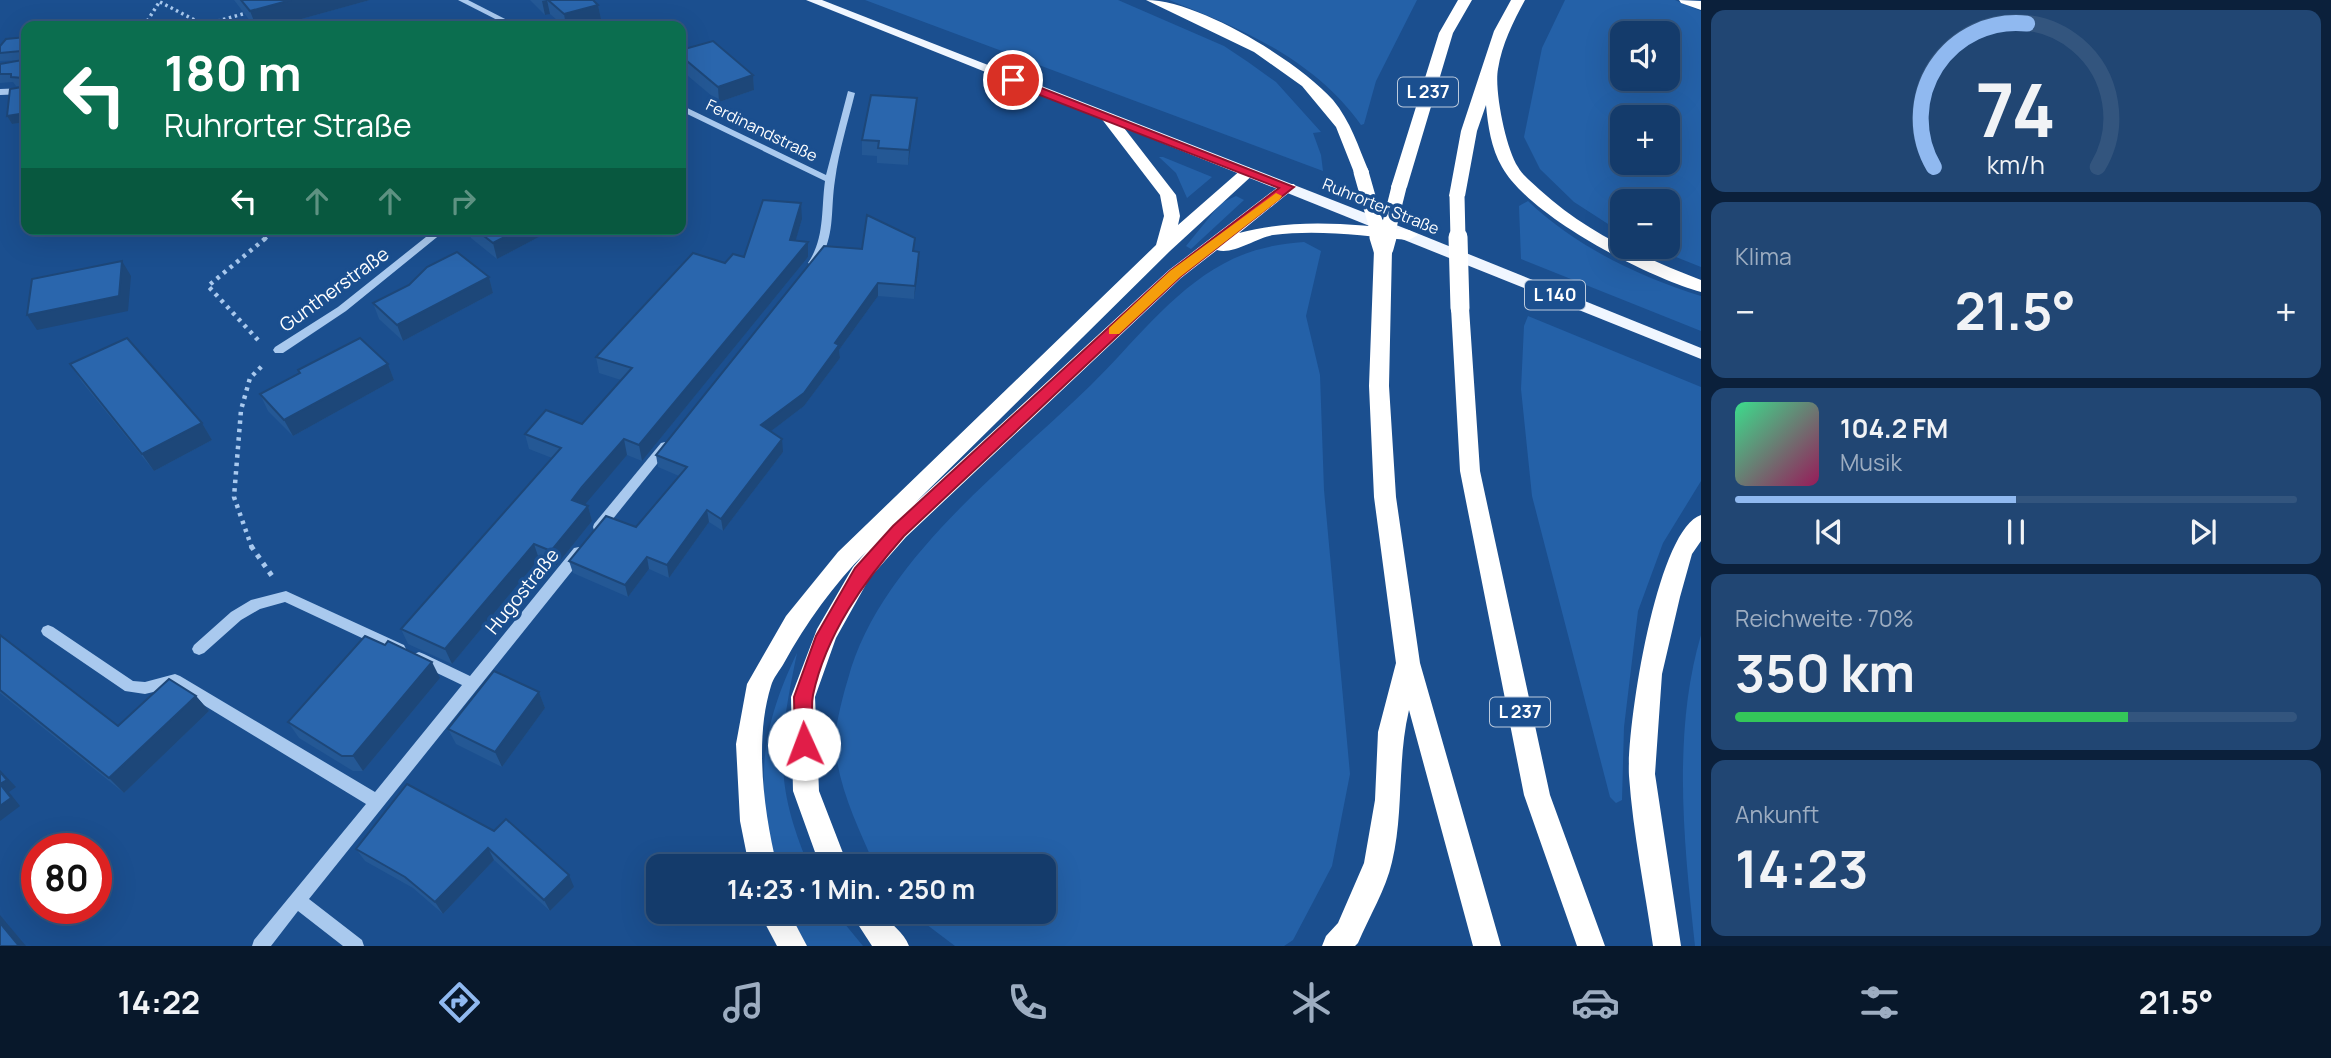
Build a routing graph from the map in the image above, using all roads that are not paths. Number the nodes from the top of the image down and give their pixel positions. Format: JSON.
{"nodes":[{"id":1,"x":462,"y":0,"type":"edge"},
{"id":2,"x":811,"y":0,"type":"edge"},
{"id":3,"x":1153,"y":0,"type":"edge"},
{"id":4,"x":1465,"y":0,"type":"edge"},
{"id":5,"x":1518,"y":0,"type":"edge"},
{"id":6,"x":1686,"y":0,"type":"edge"},
{"id":7,"x":1701,"y":6,"type":"edge"},
{"id":8,"x":505,"y":21,"type":"edge"},
{"id":9,"x":1490,"y":72,"type":"junction"},
{"id":10,"x":21,"y":91,"type":"edge"},
{"id":11,"x":0,"y":92,"type":"edge"},
{"id":12,"x":851,"y":93,"type":"dead end"},
{"id":13,"x":686,"y":110,"type":"edge"},
{"id":14,"x":1109,"y":118,"type":"junction"},
{"id":15,"x":1248,"y":172,"type":"junction"},
{"id":16,"x":830,"y":180,"type":"junction"},
{"id":17,"x":1288,"y":187,"type":"junction"},
{"id":18,"x":434,"y":235,"type":"edge"},
{"id":19,"x":1409,"y":236,"type":"junction"},
{"id":20,"x":1164,"y":247,"type":"junction"},
{"id":21,"x":1383,"y":250,"type":"junction"},
{"id":22,"x":1175,"y":274,"type":"junction"},
{"id":23,"x":803,"y":276,"type":"edge"},
{"id":24,"x":1701,"y":286,"type":"edge"},
{"id":25,"x":279,"y":350,"type":"road end"},
{"id":26,"x":1701,"y":354,"type":"edge"},
{"id":27,"x":672,"y":437,"type":"edge"},
{"id":28,"x":1701,"y":523,"type":"edge"},
{"id":29,"x":48,"y":631,"type":"dead end"},
{"id":30,"x":199,"y":649,"type":"dead end"},
{"id":31,"x":1408,"y":663,"type":"junction"},
{"id":32,"x":472,"y":683,"type":"junction"},
{"id":33,"x":377,"y":802,"type":"junction"},
{"id":34,"x":760,"y":854,"type":"edge"},
{"id":35,"x":830,"y":854,"type":"edge"},
{"id":36,"x":297,"y":900,"type":"junction"},
{"id":37,"x":780,"y":924,"type":"edge"},
{"id":38,"x":873,"y":924,"type":"edge"},
{"id":39,"x":260,"y":946,"type":"edge"},
{"id":40,"x":356,"y":946,"type":"edge"},
{"id":41,"x":793,"y":946,"type":"edge"},
{"id":42,"x":895,"y":946,"type":"edge"},
{"id":43,"x":1336,"y":946,"type":"edge"},
{"id":44,"x":1487,"y":946,"type":"edge"},
{"id":45,"x":1591,"y":946,"type":"edge"},
{"id":46,"x":1667,"y":946,"type":"edge"}],
"edges":[{"from":1,"to":8,"type":"street"},
{"from":2,"to":14,"type":"main road","name":"Ruhrorter Straße","number":"L 140"},
{"from":3,"to":21,"type":"highway","bridge":true},
{"from":4,"to":21,"type":"highway","number":"L 237","bridge":true},
{"from":5,"to":9,"type":"highway","number":"L 237"},
{"from":6,"to":7,"type":"highway"},
{"from":9,"to":24,"type":"highway"},
{"from":9,"to":45,"type":"highway","number":"L 237","bridge":true},
{"from":10,"to":11,"type":"street"},
{"from":12,"to":16,"type":"street"},
{"from":13,"to":16,"type":"street","name":"Ferdinandstraße"},
{"from":14,"to":15,"type":"main road","name":"Ruhrorter Straße","number":"L 140"},
{"from":14,"to":20,"type":"highway"},
{"from":15,"to":17,"type":"main road","name":"Ruhrorter Straße","number":"L 140"},
{"from":15,"to":20,"type":"highway"},
{"from":16,"to":23,"type":"street"},
{"from":17,"to":19,"type":"main road","name":"Ruhrorter Straße","number":"L 140"},
{"from":17,"to":22,"type":"highway"},
{"from":18,"to":25,"type":"street","name":"Guntherstraße"},
{"from":19,"to":22,"type":"highway"},
{"from":19,"to":26,"type":"main road","name":"Ruhrorter Straße","number":"L 140"},
{"from":20,"to":34,"type":"highway"},
{"from":21,"to":31,"type":"highway","number":"L 237"},
{"from":22,"to":35,"type":"highway"},
{"from":27,"to":32,"type":"street","name":"Hugostraße"},
{"from":28,"to":46,"type":"highway"},
{"from":29,"to":33,"type":"street"},
{"from":30,"to":32,"type":"street"},
{"from":31,"to":43,"type":"highway"},
{"from":31,"to":44,"type":"highway","number":"L 237"},
{"from":32,"to":33,"type":"street","name":"Hugostraße"},
{"from":33,"to":36,"type":"street","name":"Hugostraße"},
{"from":36,"to":39,"type":"street","name":"Hugostraße"},
{"from":36,"to":40,"type":"street"},
{"from":37,"to":41,"type":"highway"},
{"from":38,"to":42,"type":"highway"}]}
